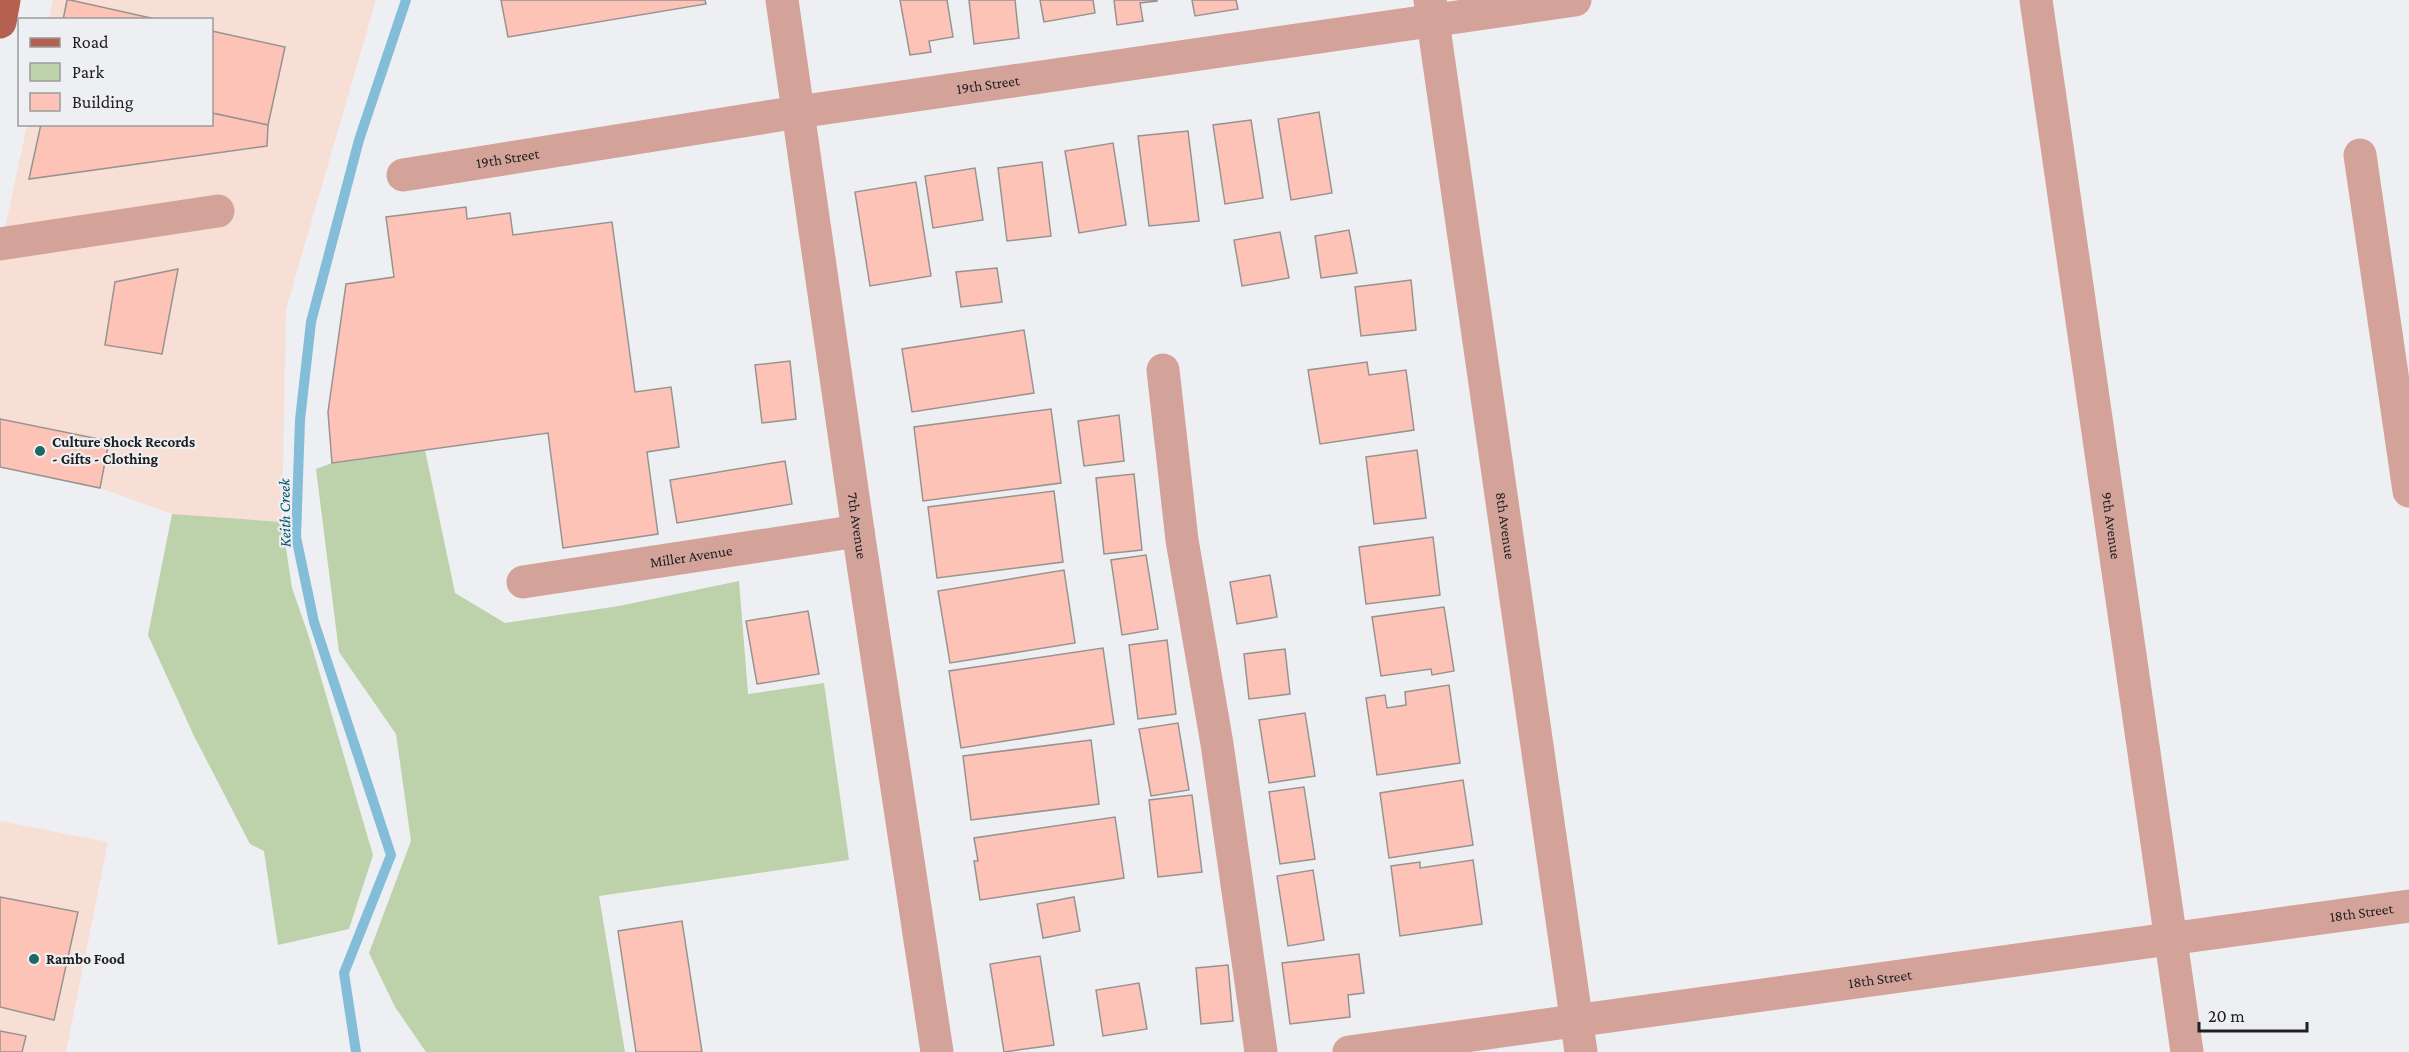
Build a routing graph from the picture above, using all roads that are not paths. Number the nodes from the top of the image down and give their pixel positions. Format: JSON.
{"nodes":[{"id":1,"x":4,"y":0,"type":"edge"},
{"id":2,"x":782,"y":0,"type":"edge"},
{"id":3,"x":1575,"y":0,"type":"edge"},
{"id":4,"x":2036,"y":0,"type":"edge"},
{"id":5,"x":1432,"y":10,"type":"edge"},
{"id":6,"x":0,"y":22,"type":"edge"},
{"id":7,"x":798,"y":112,"type":"junction"},
{"id":8,"x":2360,"y":155,"type":"dead end"},
{"id":9,"x":403,"y":175,"type":"dead end"},
{"id":10,"x":218,"y":211,"type":"dead end"},
{"id":11,"x":0,"y":244,"type":"edge"},
{"id":12,"x":1163,"y":370,"type":"dead end"},
{"id":13,"x":2409,"y":491,"type":"edge"},
{"id":14,"x":858,"y":531,"type":"junction"},
{"id":15,"x":523,"y":582,"type":"dead end"},
{"id":16,"x":2409,"y":906,"type":"edge"},
{"id":17,"x":2171,"y":939,"type":"junction"},
{"id":18,"x":1579,"y":1036,"type":"edge"},
{"id":19,"x":937,"y":1052,"type":"edge"},
{"id":20,"x":1261,"y":1052,"type":"edge"},
{"id":21,"x":1349,"y":1052,"type":"edge"},
{"id":22,"x":2187,"y":1052,"type":"edge"}],
"edges":[{"from":1,"to":6,"type":"main road"},
{"from":2,"to":7,"type":"street","name":"7th Avenue"},
{"from":3,"to":5,"type":"street","name":"19th Street"},
{"from":4,"to":17,"type":"street","name":"9th Avenue"},
{"from":5,"to":7,"type":"street","name":"19th Street"},
{"from":5,"to":18,"type":"street","name":"8th Avenue"},
{"from":7,"to":9,"type":"street","name":"19th Street"},
{"from":7,"to":14,"type":"street","name":"7th Avenue"},
{"from":8,"to":13,"type":"street"},
{"from":10,"to":11,"type":"street"},
{"from":12,"to":20,"type":"street"},
{"from":14,"to":15,"type":"street","name":"Miller Avenue"},
{"from":14,"to":19,"type":"street","name":"7th Avenue"},
{"from":16,"to":17,"type":"street","name":"18th Street"},
{"from":17,"to":18,"type":"street","name":"18th Street"},
{"from":17,"to":22,"type":"street","name":"9th Avenue"},
{"from":18,"to":21,"type":"street","name":"18th Street"}]}
